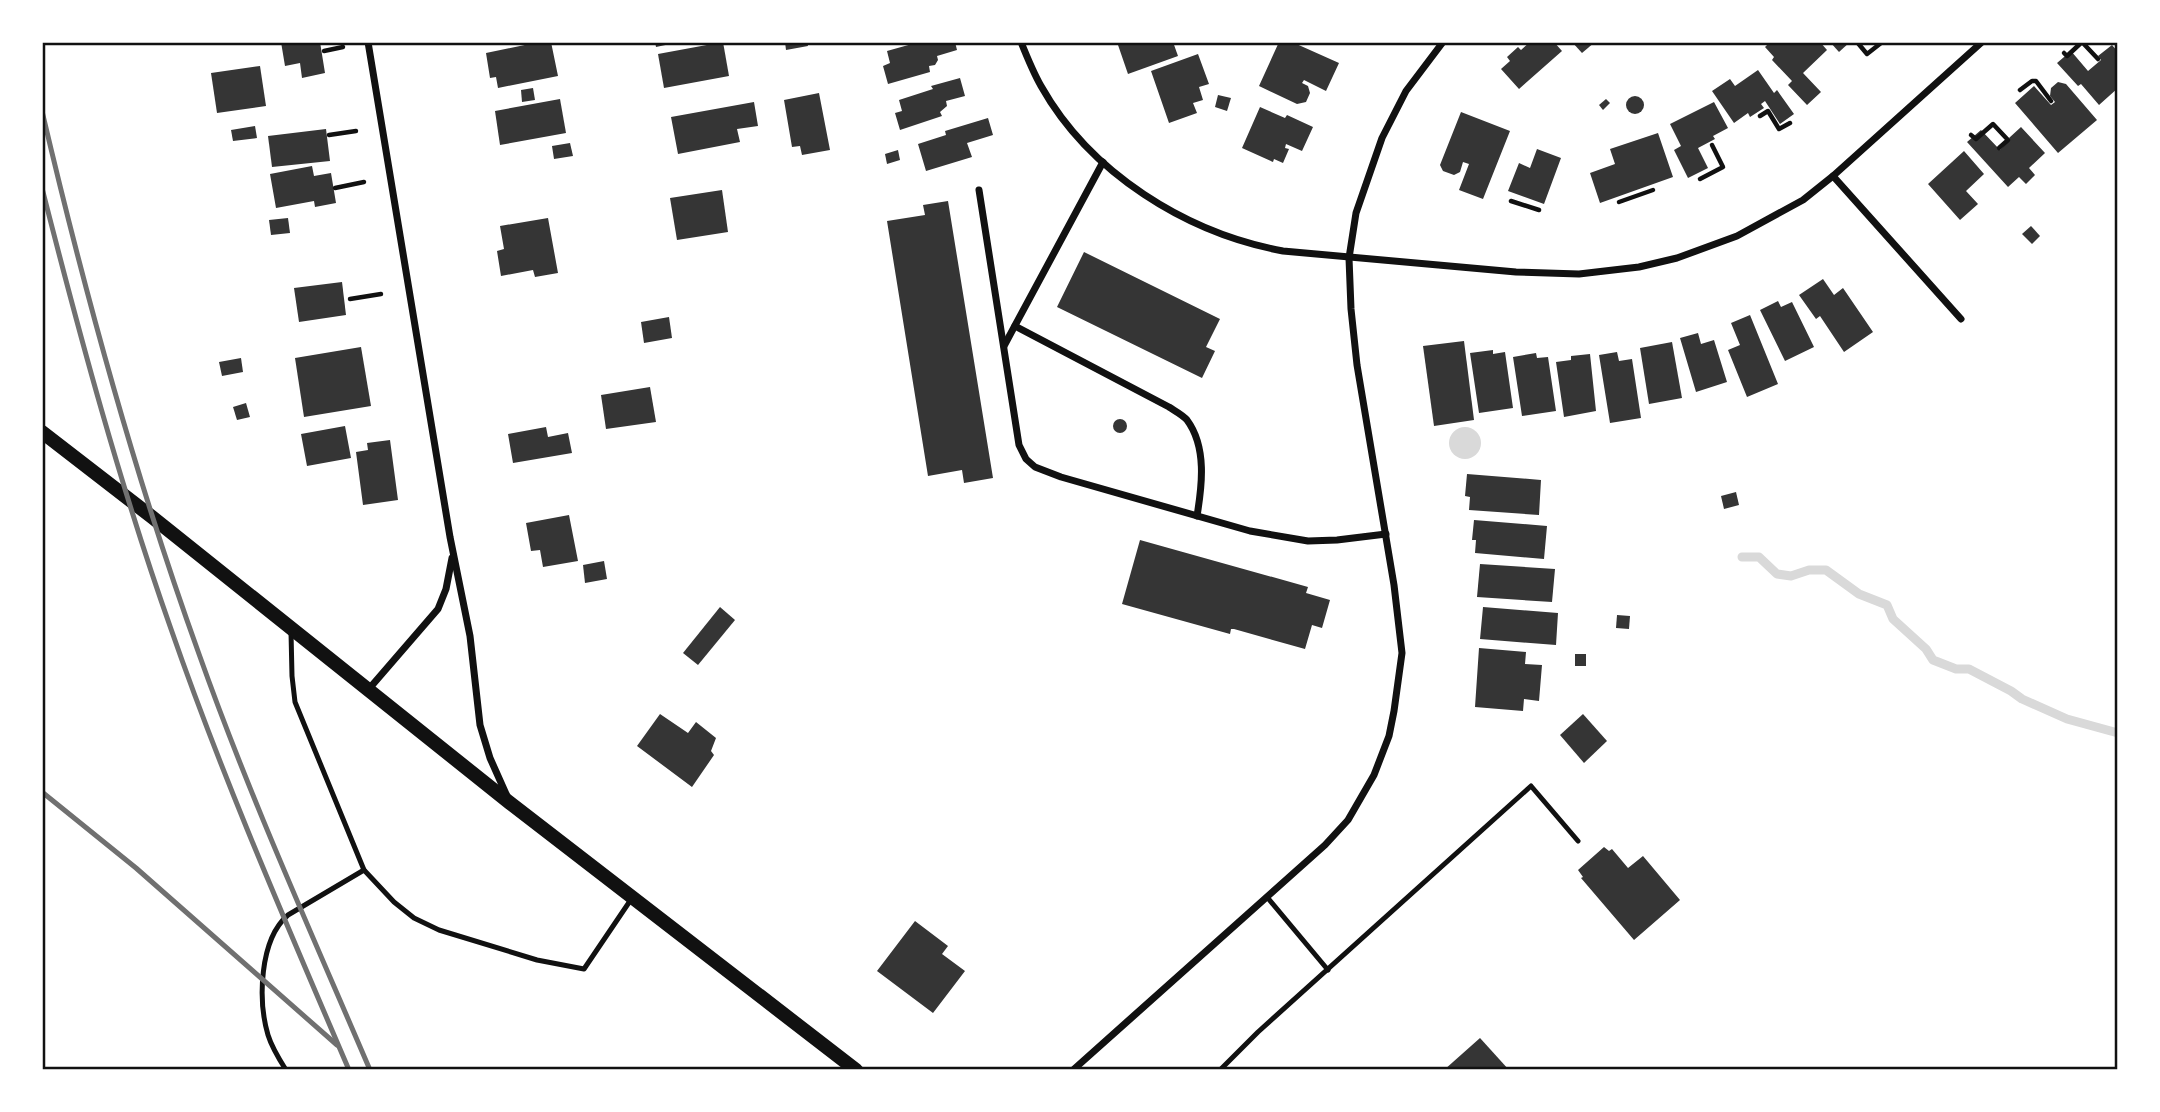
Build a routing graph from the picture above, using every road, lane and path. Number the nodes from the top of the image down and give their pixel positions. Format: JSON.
{"nodes":[{"id":1,"x":368,"y":42,"type":"edge"},
{"id":2,"x":1021,"y":42,"type":"edge"},
{"id":3,"x":1443,"y":42,"type":"edge"},
{"id":4,"x":1857,"y":42,"type":"edge"},
{"id":5,"x":1982,"y":42,"type":"edge"},
{"id":6,"x":1881,"y":43,"type":"edge"},
{"id":7,"x":343,"y":47,"type":"dead end"},
{"id":8,"x":324,"y":51,"type":"dead end"},
{"id":9,"x":2064,"y":53,"type":"dead end"},
{"id":10,"x":2098,"y":59,"type":"dead end"},
{"id":11,"x":2020,"y":90,"type":"dead end"},
{"id":12,"x":2051,"y":100,"type":"dead end"},
{"id":13,"x":1760,"y":116,"type":"dead end"},
{"id":14,"x":1790,"y":122,"type":"dead end"},
{"id":15,"x":356,"y":131,"type":"dead end"},
{"id":16,"x":328,"y":135,"type":"dead end"},
{"id":17,"x":1971,"y":135,"type":"dead end"},
{"id":18,"x":1713,"y":145,"type":"dead end"},
{"id":19,"x":1999,"y":148,"type":"dead end"},
{"id":20,"x":1103,"y":162,"type":"junction"},
{"id":21,"x":1833,"y":176,"type":"junction"},
{"id":22,"x":1700,"y":180,"type":"dead end"},
{"id":23,"x":364,"y":183,"type":"dead end"},
{"id":24,"x":335,"y":188,"type":"dead end"},
{"id":25,"x":979,"y":190,"type":"dead end"},
{"id":26,"x":1653,"y":190,"type":"dead end"},
{"id":27,"x":1511,"y":201,"type":"dead end"},
{"id":28,"x":1619,"y":202,"type":"dead end"},
{"id":29,"x":1539,"y":210,"type":"dead end"},
{"id":30,"x":1349,"y":258,"type":"junction"},
{"id":31,"x":381,"y":294,"type":"dead end"},
{"id":32,"x":350,"y":299,"type":"dead end"},
{"id":33,"x":1961,"y":319,"type":"dead end"},
{"id":34,"x":1015,"y":326,"type":"junction"},
{"id":35,"x":1003,"y":347,"type":"junction"},
{"id":36,"x":42,"y":432,"type":"edge"},
{"id":37,"x":1197,"y":516,"type":"junction"},
{"id":38,"x":1386,"y":534,"type":"junction"},
{"id":39,"x":453,"y":552,"type":"junction"},
{"id":40,"x":291,"y":629,"type":"junction"},
{"id":41,"x":368,"y":691,"type":"junction"},
{"id":42,"x":510,"y":803,"type":"junction"},
{"id":43,"x":1578,"y":841,"type":"dead end"},
{"id":44,"x":365,"y":870,"type":"junction"},
{"id":45,"x":633,"y":897,"type":"junction"},
{"id":46,"x":1267,"y":897,"type":"junction"},
{"id":47,"x":1328,"y":970,"type":"junction"},
{"id":48,"x":286,"y":1070,"type":"edge"},
{"id":49,"x":856,"y":1070,"type":"edge"},
{"id":50,"x":1073,"y":1070,"type":"edge"},
{"id":51,"x":1220,"y":1070,"type":"edge"}],
"edges":[{"from":1,"to":39,"type":"street"},
{"from":2,"to":20,"type":"street"},
{"from":3,"to":30,"type":"street"},
{"from":4,"to":6,"type":"path"},
{"from":5,"to":21,"type":"street"},
{"from":7,"to":8,"type":"path"},
{"from":9,"to":10,"type":"path"},
{"from":11,"to":12,"type":"path"},
{"from":13,"to":14,"type":"path"},
{"from":15,"to":16,"type":"path"},
{"from":17,"to":19,"type":"path"},
{"from":18,"to":22,"type":"path"},
{"from":20,"to":30,"type":"street"},
{"from":20,"to":34,"type":"street"},
{"from":21,"to":30,"type":"street"},
{"from":21,"to":33,"type":"street"},
{"from":23,"to":24,"type":"path"},
{"from":25,"to":35,"type":"street"},
{"from":26,"to":28,"type":"path"},
{"from":27,"to":29,"type":"path"},
{"from":30,"to":38,"type":"street"},
{"from":31,"to":32,"type":"path"},
{"from":34,"to":35,"type":"street"},
{"from":34,"to":37,"type":"street"},
{"from":35,"to":37,"type":"street"},
{"from":36,"to":40,"type":"main road"},
{"from":37,"to":38,"type":"street"},
{"from":38,"to":46,"type":"street"},
{"from":39,"to":41,"type":"street"},
{"from":39,"to":42,"type":"street"},
{"from":40,"to":41,"type":"main road"},
{"from":40,"to":44,"type":"lane"},
{"from":41,"to":42,"type":"main road"},
{"from":42,"to":45,"type":"main road"},
{"from":43,"to":47,"type":"lane"},
{"from":44,"to":45,"type":"lane"},
{"from":44,"to":48,"type":"lane"},
{"from":45,"to":49,"type":"main road"},
{"from":46,"to":47,"type":"lane"},
{"from":46,"to":50,"type":"street"},
{"from":47,"to":51,"type":"lane"}]}
